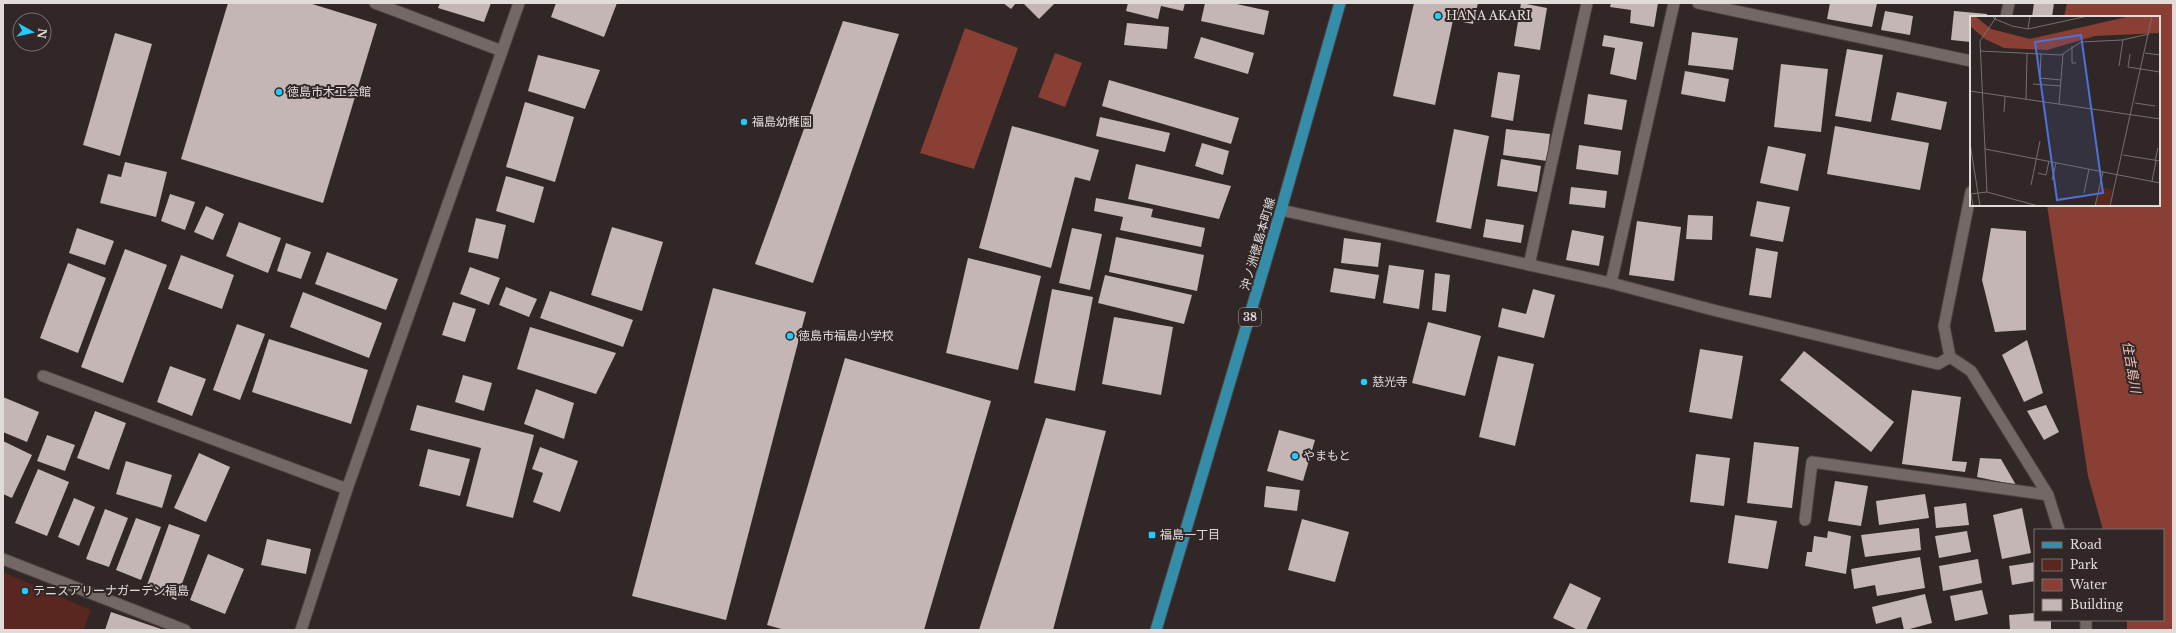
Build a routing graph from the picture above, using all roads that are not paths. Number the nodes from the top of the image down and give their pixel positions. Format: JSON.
{"nodes":[{"id":1,"x":375,"y":3,"type":"edge"},
{"id":2,"x":519,"y":3,"type":"edge"},
{"id":3,"x":1340,"y":3,"type":"edge"},
{"id":4,"x":1587,"y":3,"type":"edge"},
{"id":5,"x":1674,"y":3,"type":"edge"},
{"id":6,"x":1698,"y":3,"type":"edge"},
{"id":7,"x":2009,"y":3,"type":"edge"},
{"id":8,"x":2006,"y":16,"type":"edge"},
{"id":9,"x":502,"y":51,"type":"junction"},
{"id":10,"x":1970,"y":61,"type":"edge"},
{"id":11,"x":1970,"y":197,"type":"edge"},
{"id":12,"x":1282,"y":210,"type":"junction"},
{"id":13,"x":1529,"y":265,"type":"junction"},
{"id":14,"x":1611,"y":283,"type":"junction"},
{"id":15,"x":1950,"y":357,"type":"junction"},
{"id":16,"x":43,"y":376,"type":"dead end"},
{"id":17,"x":347,"y":489,"type":"junction"},
{"id":18,"x":2048,"y":495,"type":"junction"},
{"id":19,"x":1805,"y":520,"type":"dead end"},
{"id":20,"x":2059,"y":529,"type":"edge"},
{"id":21,"x":3,"y":559,"type":"edge"},
{"id":22,"x":185,"y":630,"type":"edge"},
{"id":23,"x":300,"y":630,"type":"edge"},
{"id":24,"x":1156,"y":630,"type":"edge"}],
"edges":[{"from":1,"to":9,"type":"street"},
{"from":2,"to":9,"type":"street"},
{"from":3,"to":12,"type":"main road","name":"沖ノ洲徳島本町線","number":"38"},
{"from":4,"to":13,"type":"street"},
{"from":5,"to":14,"type":"street"},
{"from":6,"to":10,"type":"street"},
{"from":7,"to":8,"type":"street"},
{"from":9,"to":17,"type":"street"},
{"from":11,"to":15,"type":"street"},
{"from":12,"to":13,"type":"street"},
{"from":12,"to":24,"type":"main road","name":"沖ノ洲徳島本町線","number":"38"},
{"from":13,"to":14,"type":"street"},
{"from":14,"to":15,"type":"street"},
{"from":15,"to":18,"type":"street"},
{"from":16,"to":17,"type":"street"},
{"from":17,"to":23,"type":"street"},
{"from":18,"to":19,"type":"street"},
{"from":18,"to":20,"type":"street"},
{"from":21,"to":22,"type":"street"}]}
